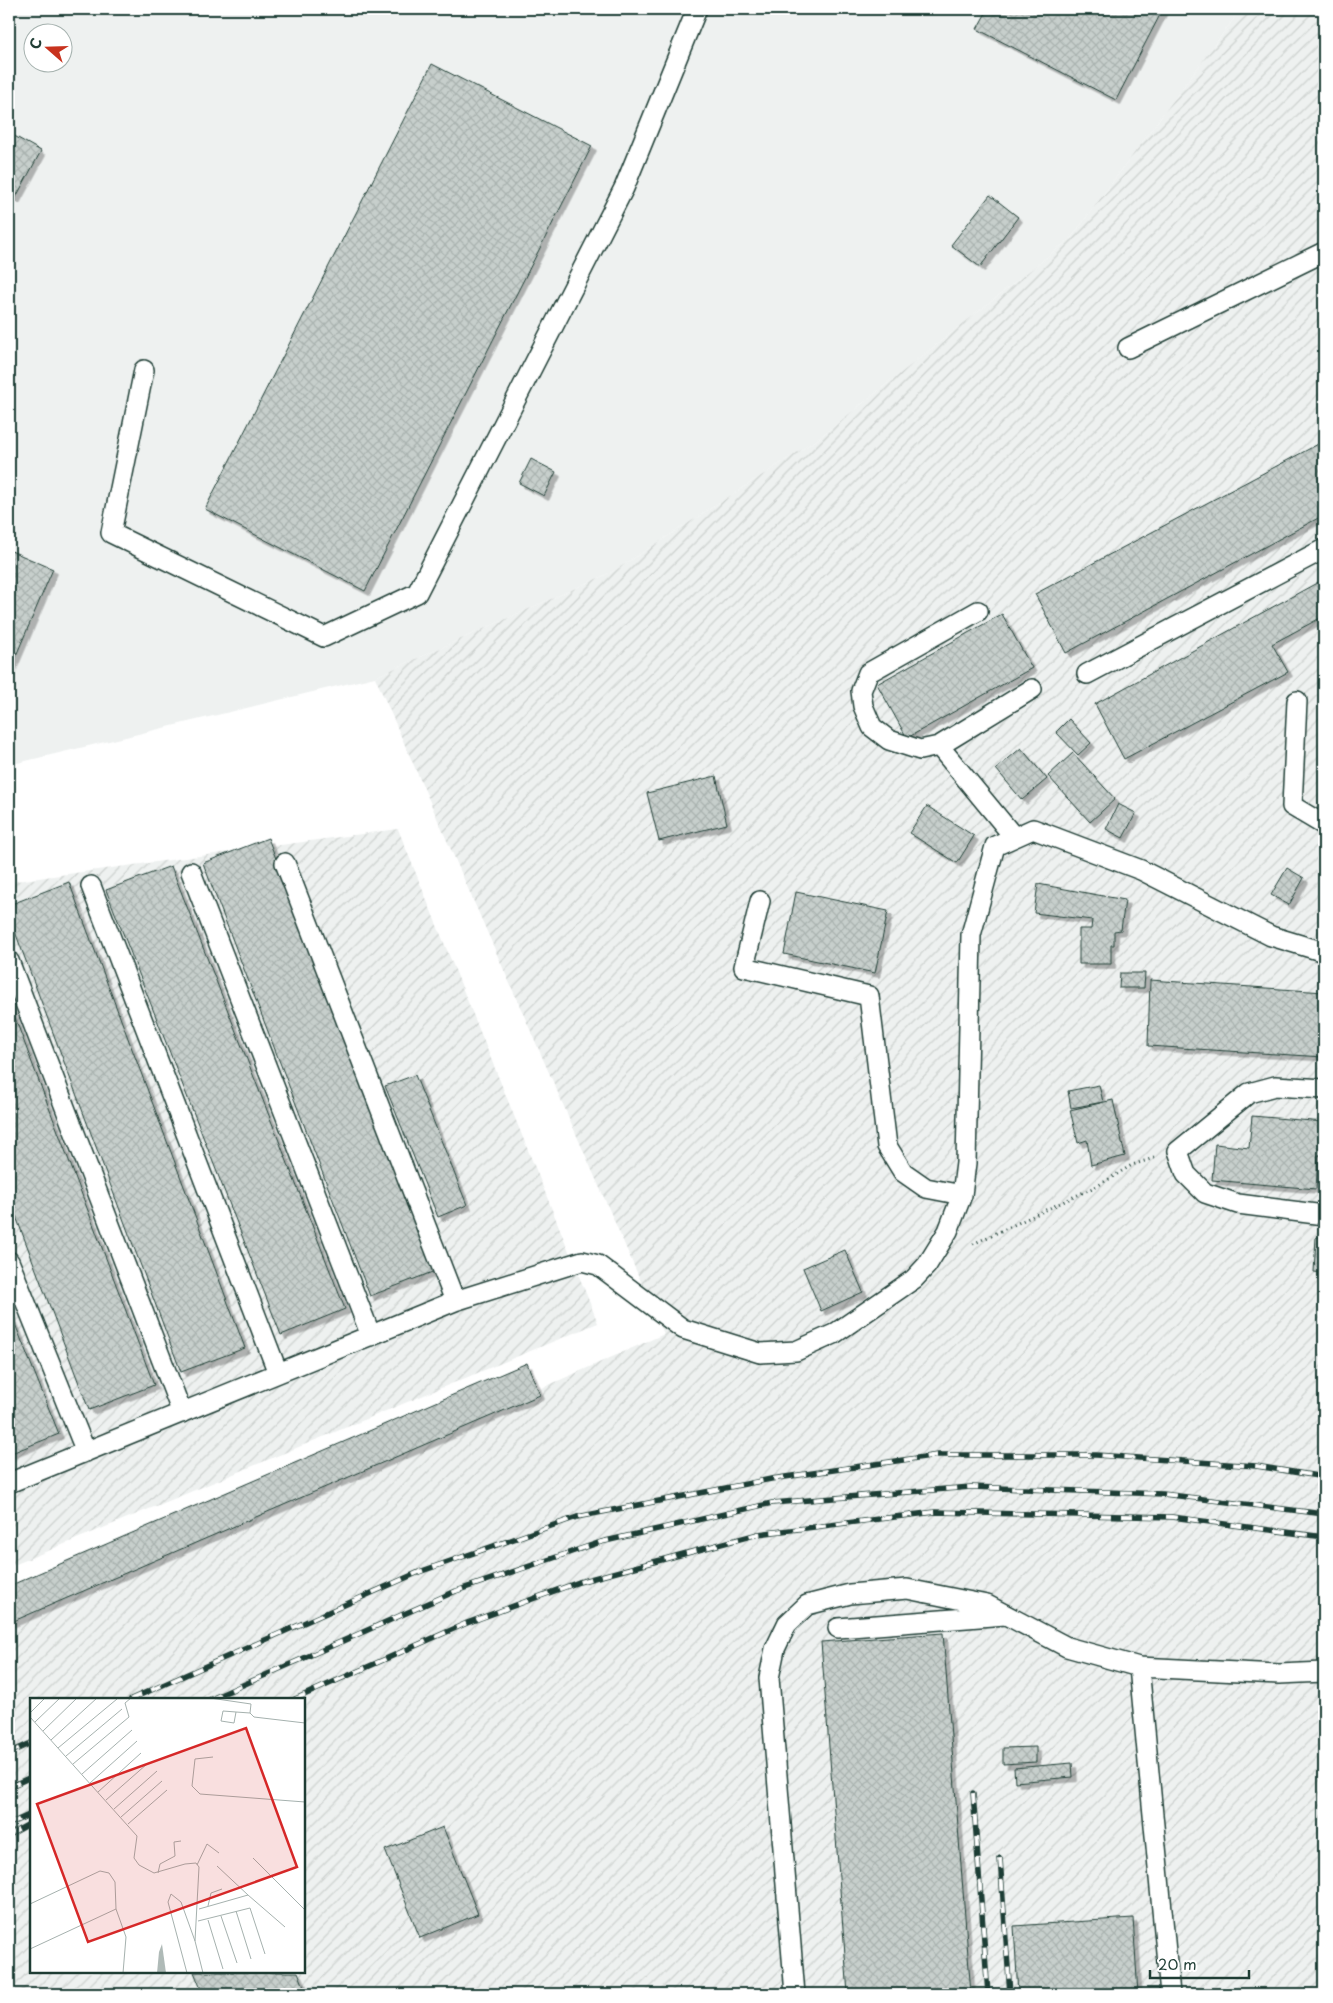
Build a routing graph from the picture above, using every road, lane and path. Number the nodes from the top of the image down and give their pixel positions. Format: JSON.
{"nodes":[{"id":1,"x":697,"y":9,"type":"edge"},
{"id":2,"x":1324,"y":252,"type":"edge"},
{"id":3,"x":1128,"y":348,"type":"dead end"},
{"id":4,"x":144,"y":370,"type":"dead end"},
{"id":5,"x":1324,"y":549,"type":"edge"},
{"id":6,"x":978,"y":611,"type":"dead end"},
{"id":7,"x":1087,"y":674,"type":"dead end"},
{"id":8,"x":1032,"y":690,"type":"dead end"},
{"id":9,"x":1297,"y":700,"type":"dead end"},
{"id":10,"x":939,"y":746,"type":"junction"},
{"id":11,"x":1324,"y":825,"type":"edge"},
{"id":12,"x":1014,"y":837,"type":"junction"},
{"id":13,"x":285,"y":863,"type":"dead end"},
{"id":14,"x":191,"y":872,"type":"dead end"},
{"id":15,"x":90,"y":886,"type":"dead end"},
{"id":16,"x":760,"y":901,"type":"dead end"},
{"id":17,"x":1324,"y":952,"type":"edge"},
{"id":18,"x":9,"y":960,"type":"edge"},
{"id":19,"x":1324,"y":1089,"type":"edge"},
{"id":20,"x":1178,"y":1151,"type":"junction"},
{"id":21,"x":962,"y":1195,"type":"junction"},
{"id":22,"x":1324,"y":1215,"type":"edge"},
{"id":23,"x":972,"y":1244,"type":"dead end"},
{"id":24,"x":9,"y":1261,"type":"edge"},
{"id":25,"x":455,"y":1301,"type":"junction"},
{"id":26,"x":372,"y":1336,"type":"junction"},
{"id":27,"x":278,"y":1374,"type":"junction"},
{"id":28,"x":182,"y":1413,"type":"junction"},
{"id":29,"x":86,"y":1452,"type":"junction"},
{"id":30,"x":9,"y":1484,"type":"edge"},
{"id":31,"x":1006,"y":1615,"type":"junction"},
{"id":32,"x":838,"y":1628,"type":"dead end"},
{"id":33,"x":1138,"y":1667,"type":"junction"},
{"id":34,"x":1324,"y":1672,"type":"edge"},
{"id":35,"x":795,"y":1994,"type":"edge"},
{"id":36,"x":1170,"y":1994,"type":"edge"}],
"edges":[{"from":1,"to":4,"type":"lane"},
{"from":2,"to":3,"type":"lane"},
{"from":5,"to":7,"type":"lane"},
{"from":6,"to":10,"type":"lane"},
{"from":8,"to":10,"type":"lane"},
{"from":9,"to":11,"type":"lane"},
{"from":10,"to":12,"type":"lane"},
{"from":12,"to":17,"type":"lane"},
{"from":12,"to":21,"type":"lane"},
{"from":13,"to":25,"type":"lane"},
{"from":14,"to":26,"type":"lane"},
{"from":15,"to":27,"type":"lane"},
{"from":16,"to":21,"type":"lane"},
{"from":18,"to":28,"type":"lane"},
{"from":19,"to":20,"type":"lane"},
{"from":20,"to":22,"type":"lane"},
{"from":20,"to":23,"type":"path"},
{"from":21,"to":25,"type":"lane"},
{"from":24,"to":29,"type":"lane"},
{"from":25,"to":26,"type":"lane"},
{"from":26,"to":27,"type":"lane"},
{"from":27,"to":28,"type":"lane"},
{"from":28,"to":29,"type":"lane"},
{"from":29,"to":30,"type":"lane"},
{"from":31,"to":32,"type":"lane"},
{"from":31,"to":33,"type":"lane"},
{"from":31,"to":35,"type":"lane"},
{"from":33,"to":34,"type":"lane"},
{"from":33,"to":36,"type":"lane"}]}
